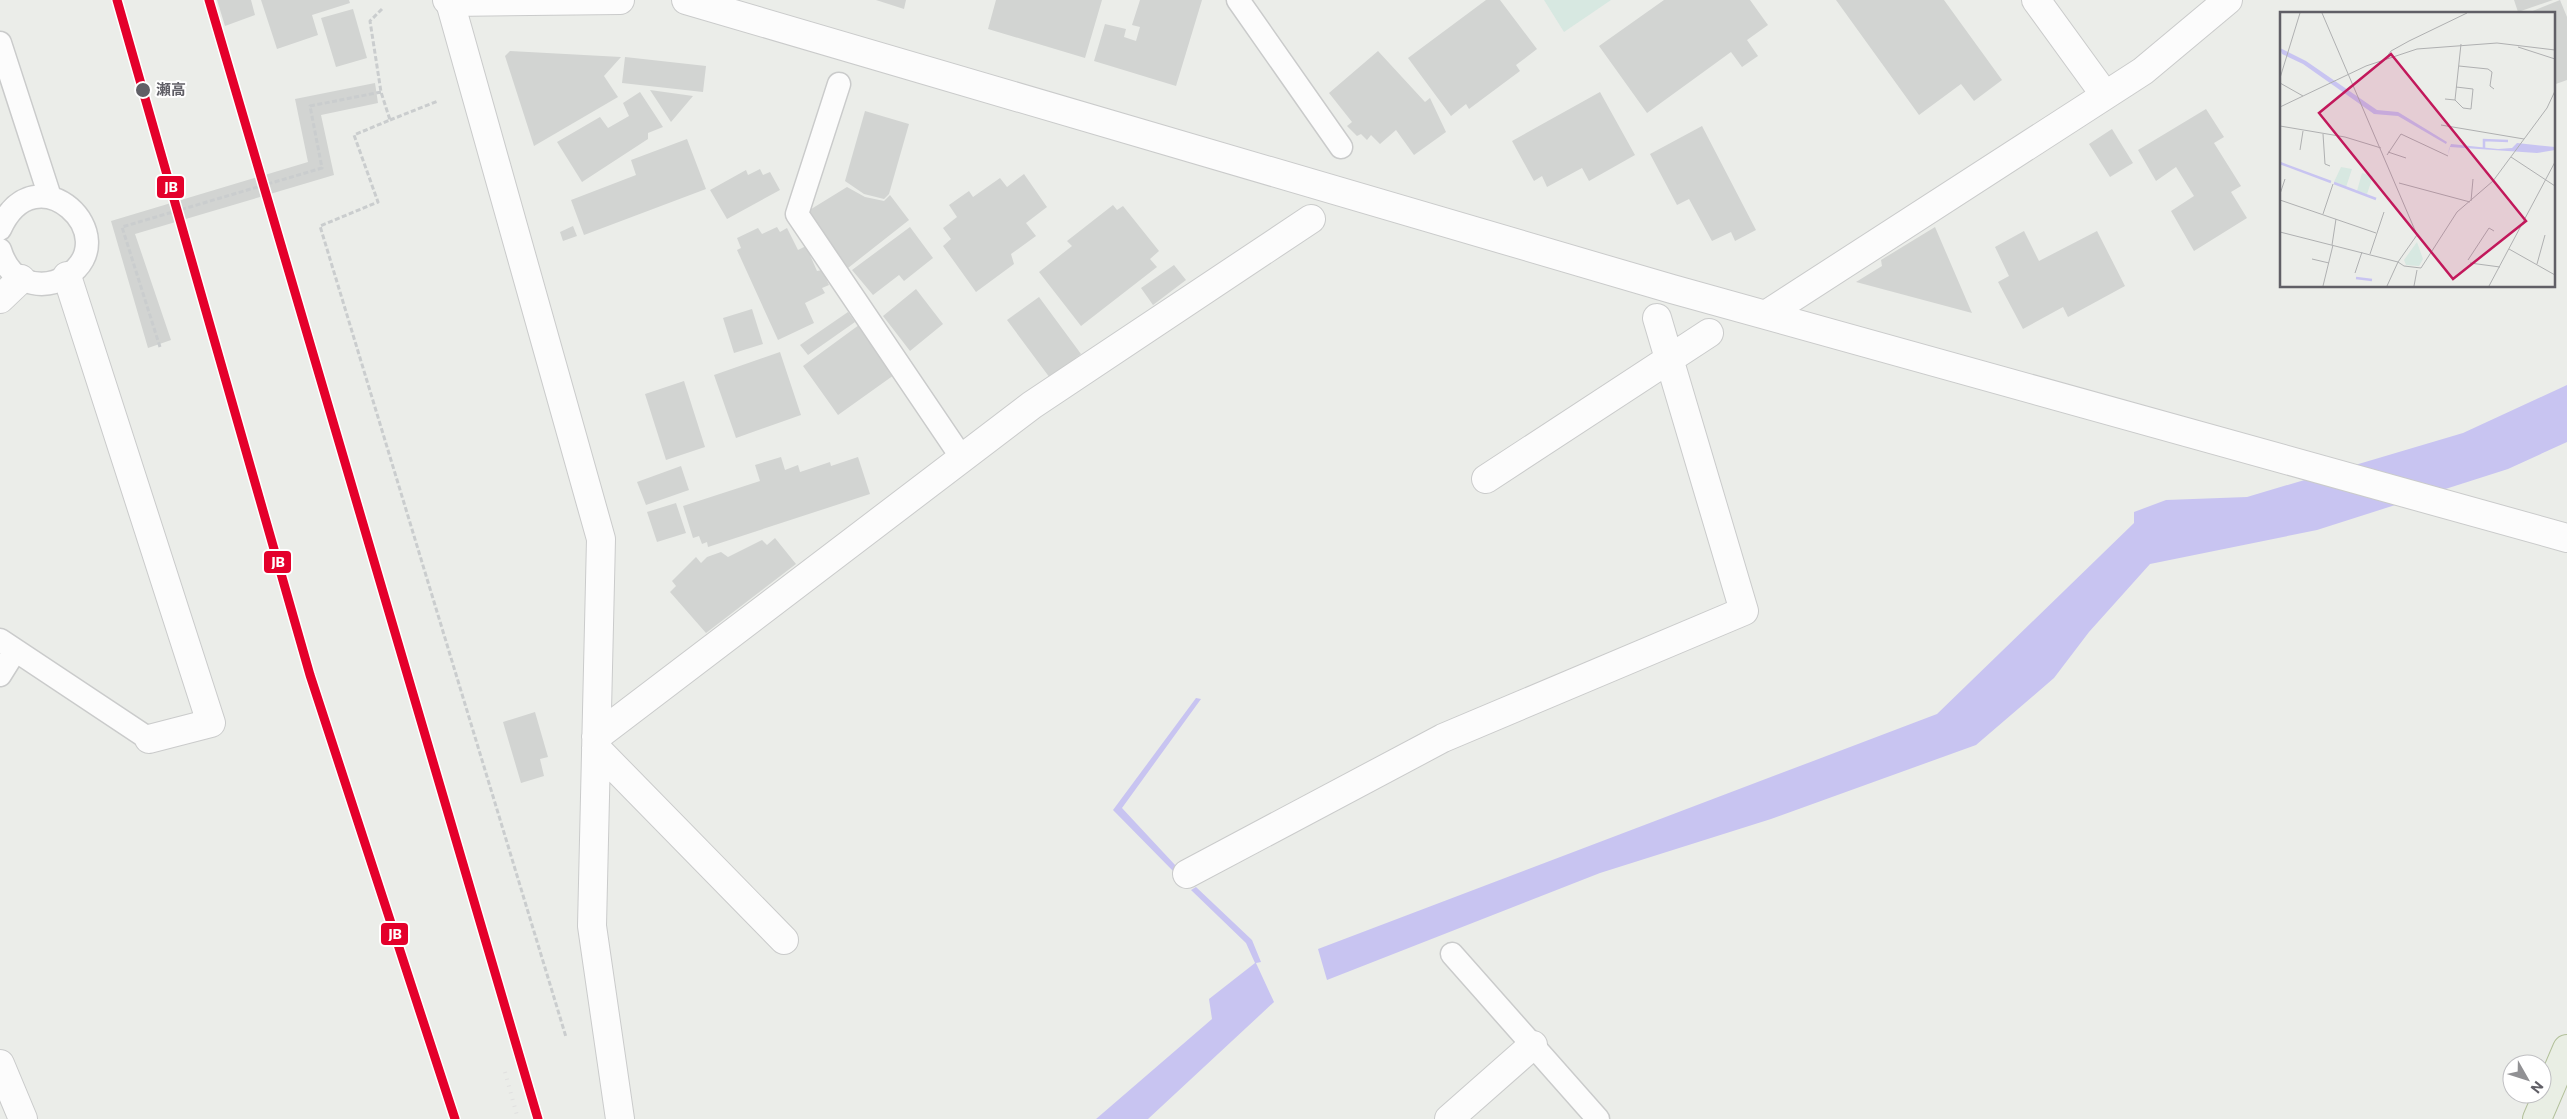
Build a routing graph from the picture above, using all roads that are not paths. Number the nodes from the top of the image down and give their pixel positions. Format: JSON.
{"nodes":[{"id":1,"x":604,"y":0,"type":"edge"},
{"id":2,"x":620,"y":0,"type":"edge"},
{"id":3,"x":686,"y":0,"type":"edge"},
{"id":4,"x":1238,"y":0,"type":"edge"},
{"id":5,"x":2036,"y":0,"type":"edge"},
{"id":6,"x":2228,"y":0,"type":"edge"},
{"id":7,"x":448,"y":1,"type":"edge"},
{"id":8,"x":0,"y":43,"type":"edge"},
{"id":9,"x":838,"y":84,"type":"dead end"},
{"id":10,"x":2105,"y":95,"type":"junction"},
{"id":11,"x":1341,"y":147,"type":"dead end"},
{"id":12,"x":50,"y":197,"type":"junction"},
{"id":13,"x":1311,"y":219,"type":"dead end"},
{"id":14,"x":0,"y":229,"type":"edge"},
{"id":15,"x":0,"y":250,"type":"edge"},
{"id":16,"x":67,"y":276,"type":"junction"},
{"id":17,"x":21,"y":279,"type":"junction"},
{"id":18,"x":0,"y":299,"type":"edge"},
{"id":19,"x":1767,"y":314,"type":"junction"},
{"id":20,"x":1657,"y":318,"type":"dead end"},
{"id":21,"x":1709,"y":333,"type":"dead end"},
{"id":22,"x":1669,"y":357,"type":"junction"},
{"id":23,"x":962,"y":458,"type":"junction"},
{"id":24,"x":1486,"y":479,"type":"dead end"},
{"id":25,"x":2567,"y":538,"type":"edge"},
{"id":26,"x":8,"y":646,"type":"edge"},
{"id":27,"x":0,"y":675,"type":"edge"},
{"id":28,"x":149,"y":739,"type":"joint"},
{"id":29,"x":596,"y":743,"type":"junction"},
{"id":30,"x":1187,"y":874,"type":"dead end"},
{"id":31,"x":784,"y":940,"type":"dead end"},
{"id":32,"x":1452,"y":954,"type":"dead end"},
{"id":33,"x":1533,"y":1046,"type":"junction"},
{"id":34,"x":2567,"y":1048,"type":"edge"},
{"id":35,"x":0,"y":1064,"type":"edge"},
{"id":36,"x":24,"y":1119,"type":"edge"},
{"id":37,"x":620,"y":1119,"type":"edge"},
{"id":38,"x":1450,"y":1119,"type":"edge"},
{"id":39,"x":1598,"y":1119,"type":"edge"},
{"id":40,"x":2537,"y":1119,"type":"edge"}],
"edges":[{"from":1,"to":2,"type":"street"},
{"from":1,"to":7,"type":"street"},
{"from":3,"to":19,"type":"street"},
{"from":4,"to":11,"type":"lane"},
{"from":5,"to":10,"type":"street"},
{"from":6,"to":10,"type":"street"},
{"from":7,"to":29,"type":"street"},
{"from":8,"to":12,"type":"lane"},
{"from":9,"to":23,"type":"lane"},
{"from":10,"to":19,"type":"street"},
{"from":12,"to":14,"type":"lane"},
{"from":12,"to":16,"type":"lane"},
{"from":13,"to":23,"type":"street"},
{"from":15,"to":17,"type":"lane"},
{"from":16,"to":17,"type":"lane"},
{"from":16,"to":28,"type":"street"},
{"from":17,"to":18,"type":"street"},
{"from":19,"to":25,"type":"street"},
{"from":20,"to":22,"type":"street"},
{"from":21,"to":22,"type":"street"},
{"from":22,"to":24,"type":"street"},
{"from":22,"to":30,"type":"street"},
{"from":23,"to":29,"type":"street"},
{"from":26,"to":27,"type":"lane"},
{"from":26,"to":28,"type":"lane"},
{"from":29,"to":31,"type":"street"},
{"from":29,"to":37,"type":"street"},
{"from":32,"to":33,"type":"lane"},
{"from":33,"to":38,"type":"street"},
{"from":33,"to":39,"type":"lane"},
{"from":34,"to":40,"type":"highway"},
{"from":35,"to":36,"type":"street"}]}
